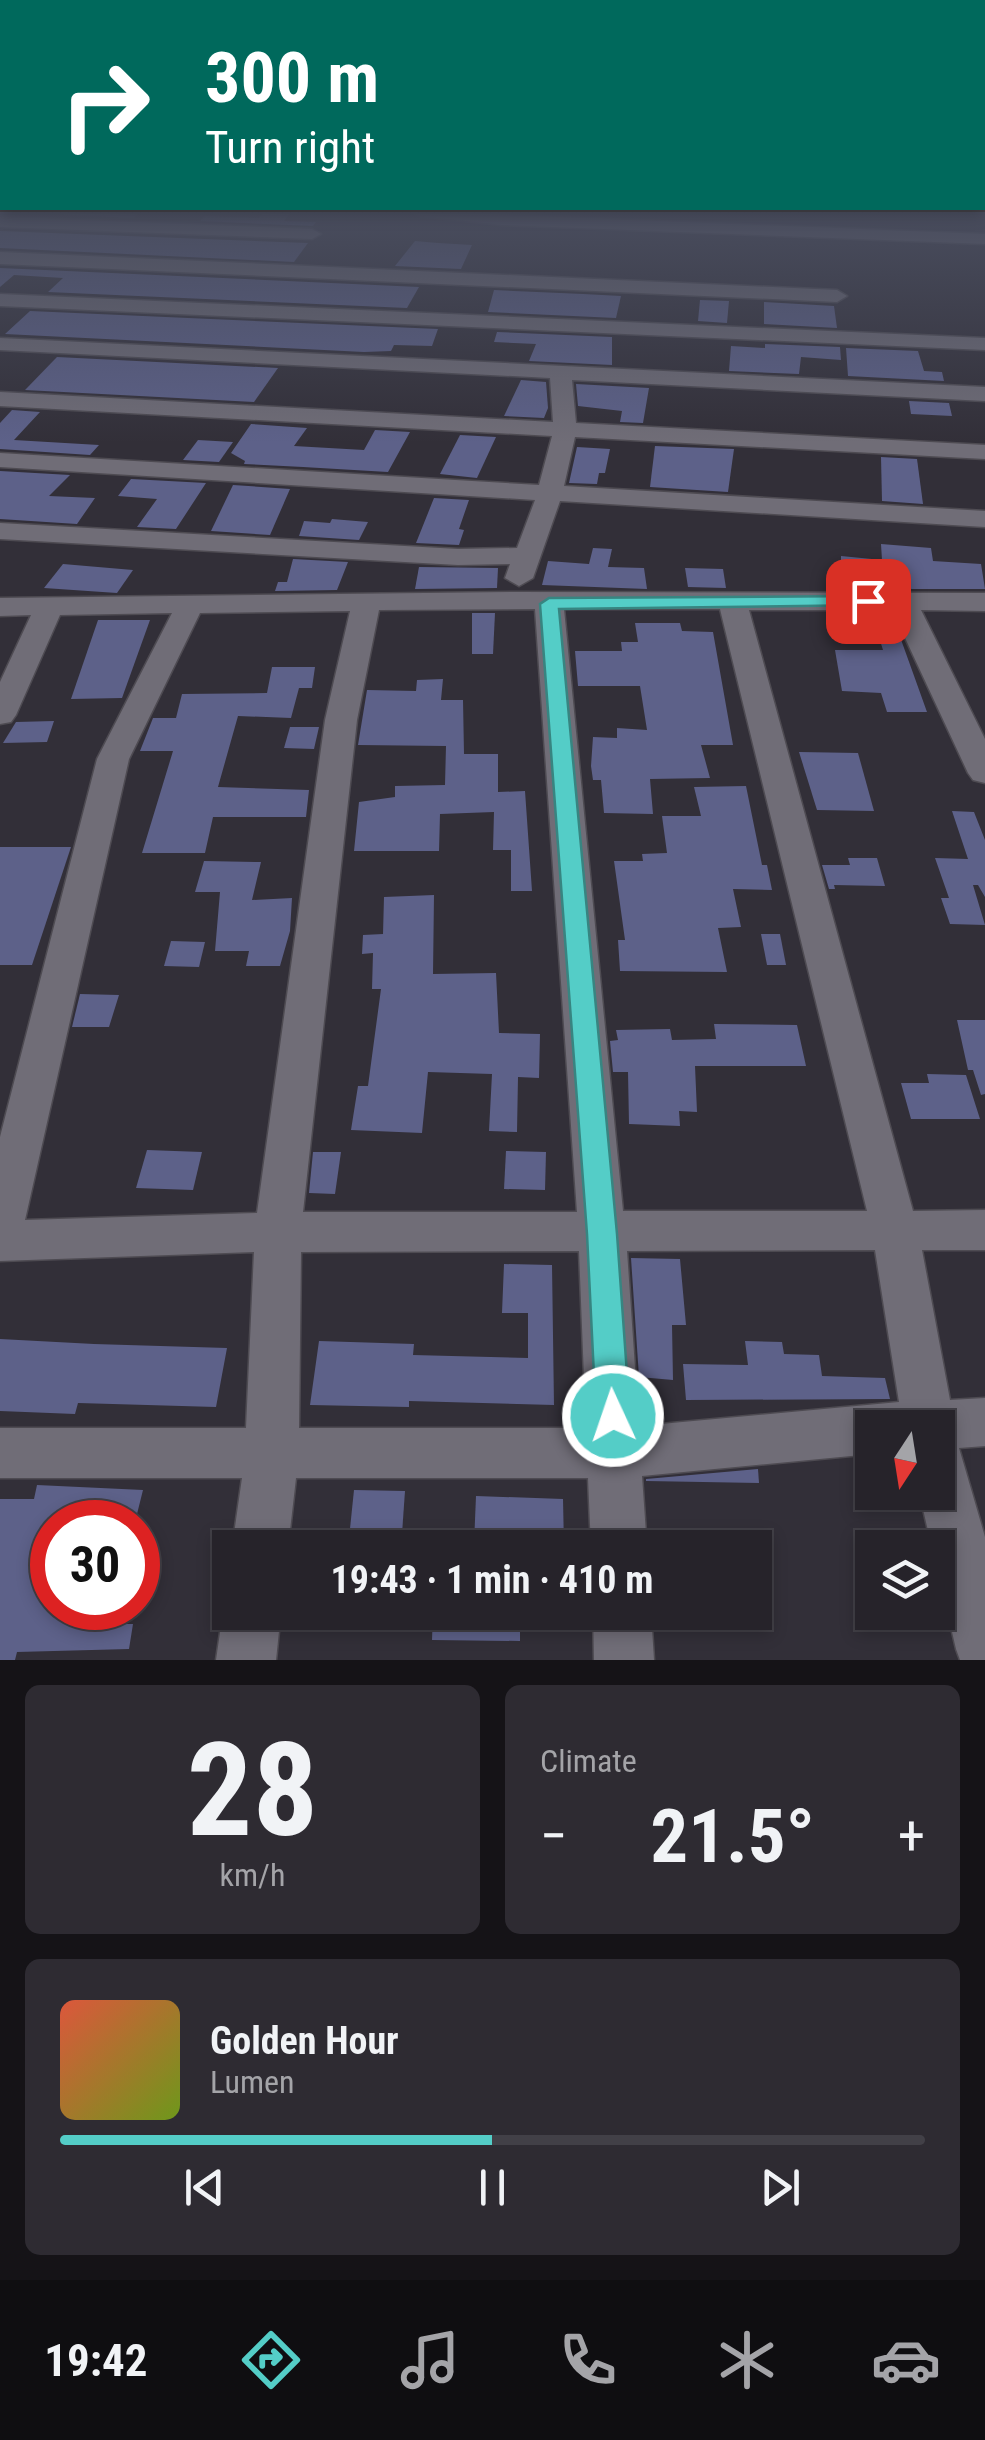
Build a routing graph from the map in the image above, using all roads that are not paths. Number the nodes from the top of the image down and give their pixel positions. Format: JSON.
{"nodes":[{"id":1,"x":546,"y":288,"type":"edge"},
{"id":2,"x":681,"y":288,"type":"edge"},
{"id":3,"x":836,"y":296,"type":"dead end"},
{"id":4,"x":0,"y":300,"type":"edge"},
{"id":5,"x":0,"y":344,"type":"edge"},
{"id":6,"x":985,"y":344,"type":"edge"},
{"id":7,"x":532,"y":348,"type":"junction"},
{"id":8,"x":560,"y":371,"type":"junction"},
{"id":9,"x":985,"y":394,"type":"edge"},
{"id":10,"x":0,"y":399,"type":"edge"},
{"id":11,"x":564,"y":430,"type":"junction"},
{"id":12,"x":985,"y":452,"type":"edge"},
{"id":13,"x":0,"y":460,"type":"edge"},
{"id":14,"x":550,"y":493,"type":"junction"},
{"id":15,"x":985,"y":518,"type":"edge"},
{"id":16,"x":0,"y":531,"type":"edge"},
{"id":17,"x":525,"y":556,"type":"junction"},
{"id":18,"x":902,"y":601,"type":"junction"},
{"id":19,"x":531,"y":602,"type":"junction"},
{"id":20,"x":985,"y":602,"type":"edge"},
{"id":21,"x":366,"y":604,"type":"junction"},
{"id":22,"x":733,"y":604,"type":"junction"},
{"id":23,"x":190,"y":605,"type":"junction"},
{"id":24,"x":0,"y":606,"type":"edge"},
{"id":25,"x":50,"y":606,"type":"junction"},
{"id":26,"x":0,"y":715,"type":"edge"},
{"id":27,"x":985,"y":774,"type":"edge"},
{"id":28,"x":0,"y":1228,"type":"edge"},
{"id":29,"x":985,"y":1230,"type":"edge"},
{"id":30,"x":895,"y":1231,"type":"junction"},
{"id":31,"x":278,"y":1232,"type":"junction"},
{"id":32,"x":602,"y":1234,"type":"junction"},
{"id":33,"x":0,"y":1241,"type":"edge"},
{"id":34,"x":917,"y":1410,"type":"edge"},
{"id":35,"x":985,"y":1422,"type":"edge"},
{"id":36,"x":955,"y":1428,"type":"edge"},
{"id":37,"x":855,"y":1430,"type":"edge"},
{"id":38,"x":272,"y":1452,"type":"junction"},
{"id":39,"x":0,"y":1453,"type":"edge"},
{"id":40,"x":616,"y":1453,"type":"junction"},
{"id":41,"x":943,"y":1510,"type":"edge"},
{"id":42,"x":262,"y":1530,"type":"edge"},
{"id":43,"x":618,"y":1530,"type":"edge"},
{"id":44,"x":250,"y":1630,"type":"edge"},
{"id":45,"x":623,"y":1630,"type":"edge"},
{"id":46,"x":985,"y":1649,"type":"edge"},
{"id":47,"x":246,"y":1660,"type":"edge"},
{"id":48,"x":624,"y":1660,"type":"edge"}],
"edges":[{"from":1,"to":7,"type":"street"},
{"from":2,"to":3,"type":"street"},
{"from":4,"to":7,"type":"street"},
{"from":5,"to":7,"type":"street"},
{"from":6,"to":7,"type":"street"},
{"from":7,"to":8,"type":"street"},
{"from":8,"to":9,"type":"street"},
{"from":8,"to":11,"type":"street"},
{"from":10,"to":11,"type":"street"},
{"from":11,"to":12,"type":"street"},
{"from":11,"to":14,"type":"street"},
{"from":13,"to":14,"type":"street"},
{"from":14,"to":15,"type":"street"},
{"from":14,"to":17,"type":"street"},
{"from":16,"to":17,"type":"street"},
{"from":17,"to":19,"type":"street"},
{"from":18,"to":20,"type":"street"},
{"from":18,"to":22,"type":"street"},
{"from":18,"to":27,"type":"street"},
{"from":19,"to":21,"type":"street"},
{"from":19,"to":22,"type":"street"},
{"from":19,"to":32,"type":"street"},
{"from":21,"to":23,"type":"street"},
{"from":21,"to":31,"type":"street"},
{"from":22,"to":30,"type":"street"},
{"from":23,"to":25,"type":"street"},
{"from":23,"to":28,"type":"street"},
{"from":24,"to":25,"type":"street"},
{"from":25,"to":26,"type":"street"},
{"from":29,"to":30,"type":"street"},
{"from":30,"to":32,"type":"street"},
{"from":30,"to":34,"type":"street"},
{"from":31,"to":32,"type":"street"},
{"from":31,"to":33,"type":"street"},
{"from":31,"to":38,"type":"street"},
{"from":32,"to":40,"type":"street"},
{"from":35,"to":36,"type":"street"},
{"from":37,"to":40,"type":"street"},
{"from":38,"to":39,"type":"street"},
{"from":38,"to":40,"type":"street"},
{"from":38,"to":42,"type":"street"},
{"from":40,"to":43,"type":"street"},
{"from":41,"to":46,"type":"street"},
{"from":44,"to":47,"type":"street"},
{"from":45,"to":48,"type":"street"}]}
